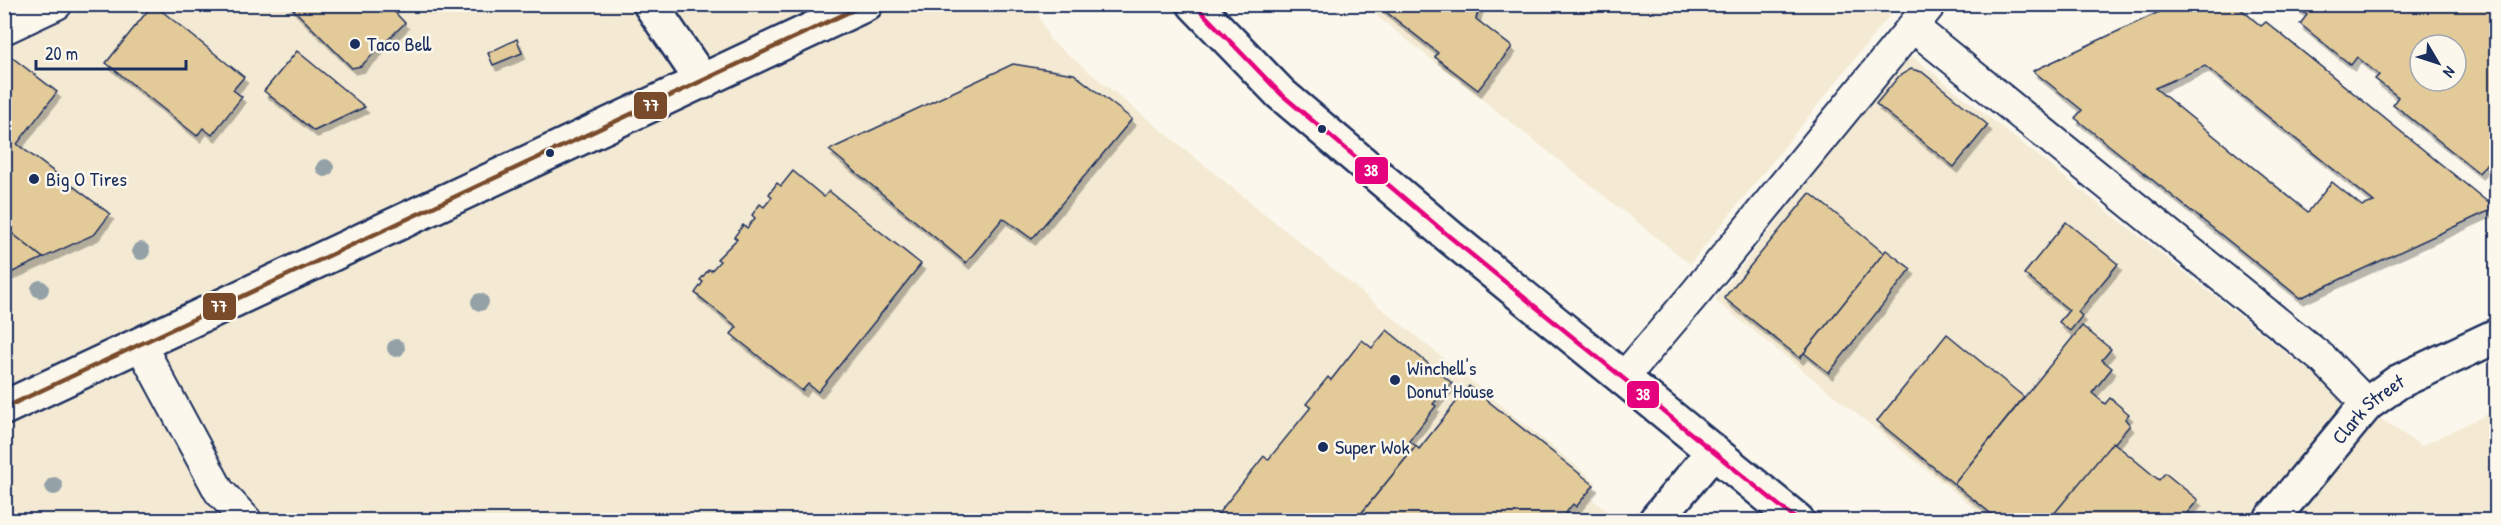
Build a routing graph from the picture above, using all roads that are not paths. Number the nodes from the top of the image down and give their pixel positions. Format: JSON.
{"nodes":[{"id":1,"x":57,"y":4,"type":"edge"},
{"id":2,"x":650,"y":4,"type":"edge"},
{"id":3,"x":866,"y":4,"type":"edge"},
{"id":4,"x":1194,"y":4,"type":"edge"},
{"id":5,"x":1931,"y":4,"type":"edge"},
{"id":6,"x":1913,"y":27,"type":"junction"},
{"id":7,"x":4,"y":29,"type":"edge"},
{"id":8,"x":703,"y":82,"type":"junction"},
{"id":9,"x":2496,"y":336,"type":"edge"},
{"id":10,"x":140,"y":344,"type":"junction"},
{"id":11,"x":1624,"y":377,"type":"junction"},
{"id":12,"x":2367,"y":404,"type":"junction"},
{"id":13,"x":4,"y":408,"type":"edge"},
{"id":14,"x":1713,"y":452,"type":"junction"},
{"id":15,"x":246,"y":520,"type":"edge"},
{"id":16,"x":1656,"y":520,"type":"edge"},
{"id":17,"x":1797,"y":520,"type":"edge"},
{"id":18,"x":2271,"y":520,"type":"edge"}],
"edges":[{"from":1,"to":7,"type":"lane"},
{"from":2,"to":8,"type":"main road"},
{"from":3,"to":8,"type":"main road"},
{"from":4,"to":11,"type":"main road"},
{"from":5,"to":6,"type":"lane"},
{"from":6,"to":11,"type":"lane"},
{"from":6,"to":12,"type":"lane"},
{"from":8,"to":10,"type":"main road"},
{"from":9,"to":12,"type":"main road","name":"Clark Street"},
{"from":10,"to":13,"type":"main road"},
{"from":10,"to":15,"type":"lane"},
{"from":11,"to":14,"type":"main road"},
{"from":12,"to":18,"type":"main road","name":"Clark Street"},
{"from":14,"to":16,"type":"main road"},
{"from":14,"to":17,"type":"main road"}]}
